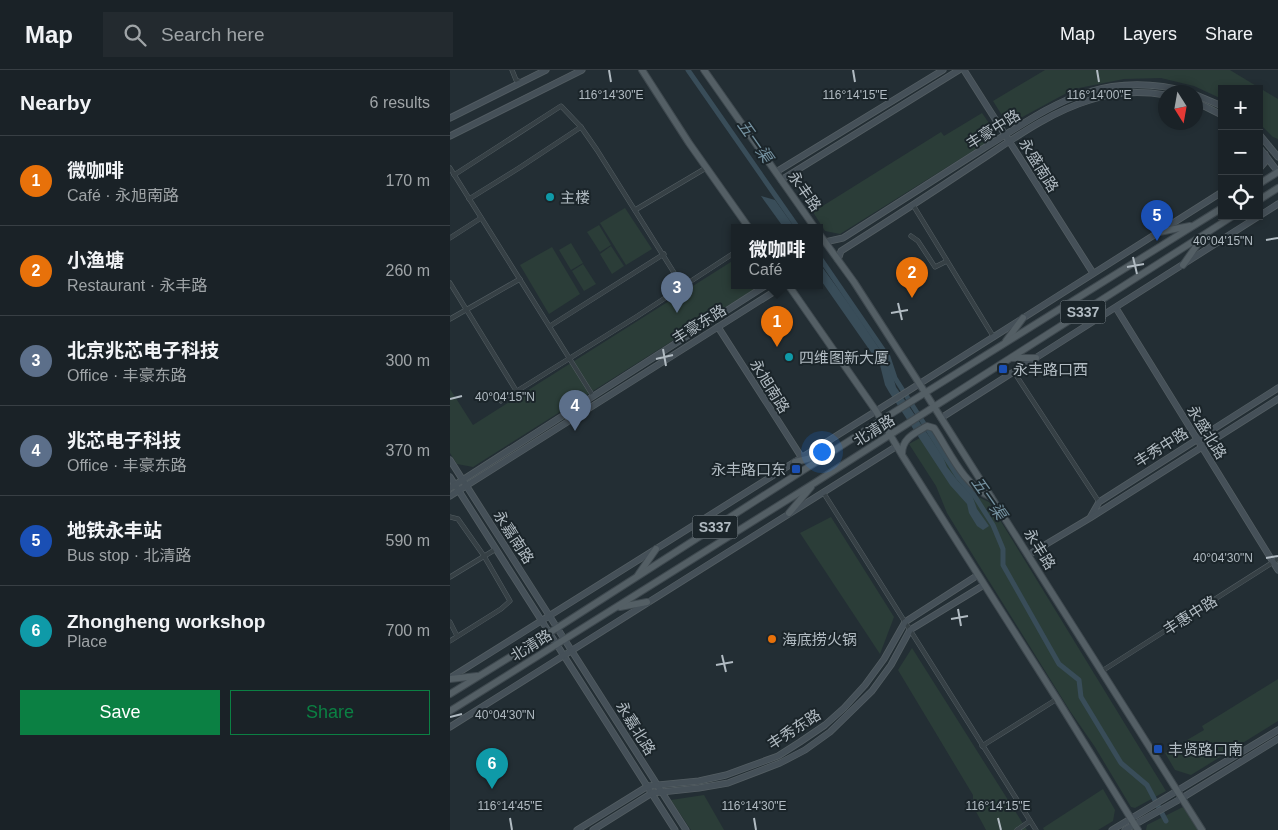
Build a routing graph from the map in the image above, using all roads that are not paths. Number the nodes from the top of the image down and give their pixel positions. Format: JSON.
{"nodes":[{"id":1,"x":512,"y":70,"type":"edge"},
{"id":2,"x":546,"y":70,"type":"edge"},
{"id":3,"x":582,"y":70,"type":"edge"},
{"id":4,"x":642,"y":70,"type":"edge"},
{"id":5,"x":704,"y":70,"type":"edge"},
{"id":6,"x":943,"y":70,"type":"edge"},
{"id":7,"x":958,"y":70,"type":"edge"},
{"id":8,"x":964,"y":70,"type":"edge"},
{"id":9,"x":521,"y":82,"type":"junction"},
{"id":10,"x":1158,"y":86,"type":"edge"},
{"id":11,"x":1158,"y":94,"type":"edge"},
{"id":12,"x":1203,"y":98,"type":"edge"},
{"id":13,"x":1218,"y":104,"type":"edge"},
{"id":14,"x":1203,"y":106,"type":"edge"},
{"id":15,"x":1218,"y":113,"type":"edge"},
{"id":16,"x":450,"y":118,"type":"edge"},
{"id":17,"x":581,"y":127,"type":"junction"},
{"id":18,"x":1006,"y":135,"type":"junction"},
{"id":19,"x":450,"y":136,"type":"edge"},
{"id":20,"x":1263,"y":138,"type":"edge"},
{"id":21,"x":1010,"y":141,"type":"junction"},
{"id":22,"x":1276,"y":150,"type":"edge"},
{"id":23,"x":1263,"y":152,"type":"edge"},
{"id":24,"x":1265,"y":154,"type":"junction"},
{"id":25,"x":1278,"y":157,"type":"edge"},
{"id":26,"x":1263,"y":164,"type":"edge"},
{"id":27,"x":450,"y":168,"type":"edge"},
{"id":28,"x":706,"y":168,"type":"junction"},
{"id":29,"x":776,"y":172,"type":"junction"},
{"id":30,"x":1278,"y":172,"type":"edge"},
{"id":31,"x":454,"y":175,"type":"junction"},
{"id":32,"x":782,"y":180,"type":"junction"},
{"id":33,"x":1263,"y":181,"type":"edge"},
{"id":34,"x":1278,"y":188,"type":"edge"},
{"id":35,"x":1218,"y":195,"type":"edge"},
{"id":36,"x":1263,"y":197,"type":"edge"},
{"id":37,"x":469,"y":198,"type":"junction"},
{"id":38,"x":1278,"y":204,"type":"edge"},
{"id":39,"x":913,"y":205,"type":"junction"},
{"id":40,"x":636,"y":210,"type":"junction"},
{"id":41,"x":1218,"y":210,"type":"edge"},
{"id":42,"x":481,"y":218,"type":"junction"},
{"id":43,"x":1227,"y":220,"type":"edge"},
{"id":44,"x":746,"y":224,"type":"edge"},
{"id":45,"x":812,"y":224,"type":"edge"},
{"id":46,"x":1194,"y":225,"type":"junction"},
{"id":47,"x":1159,"y":232,"type":"junction"},
{"id":48,"x":1206,"y":234,"type":"junction"},
{"id":49,"x":911,"y":236,"type":"dead end"},
{"id":50,"x":450,"y":238,"type":"edge"},
{"id":51,"x":823,"y":239,"type":"edge"},
{"id":52,"x":825,"y":242,"type":"junction"},
{"id":53,"x":664,"y":254,"type":"junction"},
{"id":54,"x":731,"y":255,"type":"edge"},
{"id":55,"x":838,"y":260,"type":"junction"},
{"id":56,"x":947,"y":261,"type":"junction"},
{"id":57,"x":1183,"y":266,"type":"junction"},
{"id":58,"x":1093,"y":273,"type":"junction"},
{"id":59,"x":520,"y":280,"type":"junction"},
{"id":60,"x":450,"y":283,"type":"edge"},
{"id":61,"x":683,"y":286,"type":"junction"},
{"id":62,"x":760,"y":289,"type":"edge"},
{"id":63,"x":778,"y":289,"type":"edge"},
{"id":64,"x":791,"y":289,"type":"edge"},
{"id":65,"x":1116,"y":308,"type":"junction"},
{"id":66,"x":466,"y":310,"type":"junction"},
{"id":67,"x":1022,"y":318,"type":"junction"},
{"id":68,"x":450,"y":319,"type":"edge"},
{"id":69,"x":550,"y":326,"type":"junction"},
{"id":70,"x":718,"y":327,"type":"junction"},
{"id":71,"x":993,"y":336,"type":"junction"},
{"id":72,"x":1004,"y":344,"type":"junction"},
{"id":73,"x":1010,"y":358,"type":"junction"},
{"id":74,"x":1036,"y":358,"type":"junction"},
{"id":75,"x":570,"y":359,"type":"junction"},
{"id":76,"x":1014,"y":372,"type":"junction"},
{"id":77,"x":920,"y":383,"type":"junction"},
{"id":78,"x":1278,"y":388,"type":"edge"},
{"id":79,"x":517,"y":392,"type":"junction"},
{"id":80,"x":925,"y":393,"type":"junction"},
{"id":81,"x":593,"y":396,"type":"junction"},
{"id":82,"x":1278,"y":399,"type":"edge"},
{"id":83,"x":501,"y":401,"type":"dead end"},
{"id":84,"x":933,"y":407,"type":"junction"},
{"id":85,"x":876,"y":411,"type":"junction"},
{"id":86,"x":941,"y":418,"type":"junction"},
{"id":87,"x":881,"y":420,"type":"junction"},
{"id":88,"x":891,"y":434,"type":"junction"},
{"id":89,"x":1197,"y":440,"type":"junction"},
{"id":90,"x":897,"y":446,"type":"junction"},
{"id":91,"x":1202,"y":447,"type":"junction"},
{"id":92,"x":829,"y":454,"type":"junction"},
{"id":93,"x":902,"y":455,"type":"junction"},
{"id":94,"x":450,"y":460,"type":"edge"},
{"id":95,"x":798,"y":460,"type":"junction"},
{"id":96,"x":450,"y":477,"type":"edge"},
{"id":97,"x":816,"y":482,"type":"junction"},
{"id":98,"x":465,"y":483,"type":"junction"},
{"id":99,"x":455,"y":488,"type":"edge"},
{"id":100,"x":823,"y":492,"type":"junction"},
{"id":101,"x":450,"y":496,"type":"edge"},
{"id":102,"x":992,"y":497,"type":"junction"},
{"id":103,"x":1099,"y":502,"type":"junction"},
{"id":104,"x":789,"y":513,"type":"junction"},
{"id":105,"x":450,"y":517,"type":"edge"},
{"id":106,"x":1090,"y":518,"type":"junction"},
{"id":107,"x":496,"y":549,"type":"junction"},
{"id":108,"x":656,"y":549,"type":"junction"},
{"id":109,"x":1028,"y":555,"type":"junction"},
{"id":110,"x":484,"y":556,"type":"junction"},
{"id":111,"x":1276,"y":561,"type":"edge"},
{"id":112,"x":1278,"y":570,"type":"edge"},
{"id":113,"x":978,"y":575,"type":"junction"},
{"id":114,"x":450,"y":577,"type":"edge"},
{"id":115,"x":636,"y":578,"type":"junction"},
{"id":116,"x":984,"y":585,"type":"junction"},
{"id":117,"x":648,"y":602,"type":"junction"},
{"id":118,"x":616,"y":607,"type":"junction"},
{"id":119,"x":550,"y":616,"type":"junction"},
{"id":120,"x":542,"y":620,"type":"junction"},
{"id":121,"x":450,"y":622,"type":"edge"},
{"id":122,"x":905,"y":622,"type":"junction"},
{"id":123,"x":557,"y":628,"type":"junction"},
{"id":124,"x":910,"y":630,"type":"junction"},
{"id":125,"x":550,"y":633,"type":"junction"},
{"id":126,"x":457,"y":636,"type":"junction"},
{"id":127,"x":565,"y":639,"type":"junction"},
{"id":128,"x":450,"y":641,"type":"edge"},
{"id":129,"x":557,"y":644,"type":"junction"},
{"id":130,"x":572,"y":650,"type":"junction"},
{"id":131,"x":564,"y":655,"type":"junction"},
{"id":132,"x":1102,"y":671,"type":"junction"},
{"id":133,"x":480,"y":675,"type":"junction"},
{"id":134,"x":450,"y":678,"type":"edge"},
{"id":135,"x":450,"y":694,"type":"edge"},
{"id":136,"x":1057,"y":700,"type":"junction"},
{"id":137,"x":450,"y":711,"type":"edge"},
{"id":138,"x":450,"y":727,"type":"edge"},
{"id":139,"x":1278,"y":730,"type":"edge"},
{"id":140,"x":1278,"y":739,"type":"edge"},
{"id":141,"x":982,"y":746,"type":"junction"},
{"id":142,"x":656,"y":784,"type":"junction"},
{"id":143,"x":648,"y":786,"type":"junction"},
{"id":144,"x":661,"y":791,"type":"junction"},
{"id":145,"x":1178,"y":792,"type":"junction"},
{"id":146,"x":652,"y":793,"type":"junction"},
{"id":147,"x":1182,"y":798,"type":"junction"},
{"id":148,"x":1164,"y":804,"type":"junction"},
{"id":149,"x":1030,"y":821,"type":"junction"},
{"id":150,"x":1134,"y":824,"type":"edge"},
{"id":151,"x":577,"y":830,"type":"edge"},
{"id":152,"x":593,"y":830,"type":"edge"},
{"id":153,"x":675,"y":830,"type":"edge"},
{"id":154,"x":686,"y":830,"type":"edge"},
{"id":155,"x":1017,"y":830,"type":"edge"},
{"id":156,"x":1036,"y":830,"type":"edge"},
{"id":157,"x":1112,"y":830,"type":"edge"},
{"id":158,"x":1125,"y":830,"type":"edge"},
{"id":159,"x":1202,"y":830,"type":"edge"}],
"edges":[{"from":1,"to":9,"type":"street"},
{"from":2,"to":9,"type":"street"},
{"from":3,"to":19,"type":"street"},
{"from":4,"to":28,"type":"main road"},
{"from":5,"to":29,"type":"main road","name":"永丰路"},
{"from":6,"to":29,"type":"street"},
{"from":7,"to":32,"type":"street"},
{"from":8,"to":18,"type":"street","name":"永盛南路"},
{"from":9,"to":16,"type":"street"},
{"from":10,"to":18,"type":"street","name":"丰豪中路"},
{"from":11,"to":21,"type":"street","name":"丰豪中路"},
{"from":12,"to":13,"type":"street"},
{"from":14,"to":15,"type":"street"},
{"from":17,"to":31,"type":"street"},
{"from":17,"to":37,"type":"street"},
{"from":17,"to":40,"type":"street"},
{"from":18,"to":21,"type":"street","name":"永盛南路"},
{"from":18,"to":52,"type":"street","name":"丰豪中路"},
{"from":20,"to":22,"type":"street"},
{"from":21,"to":39,"type":"street","name":"丰豪中路"},
{"from":21,"to":58,"type":"street","name":"永盛南路"},
{"from":22,"to":25,"type":"street"},
{"from":23,"to":24,"type":"street"},
{"from":24,"to":26,"type":"street"},
{"from":24,"to":30,"type":"street"},
{"from":27,"to":31,"type":"street"},
{"from":28,"to":40,"type":"street"},
{"from":28,"to":44,"type":"main road"},
{"from":29,"to":32,"type":"main road","name":"永丰路"},
{"from":30,"to":33,"type":"main road"},
{"from":31,"to":37,"type":"street"},
{"from":32,"to":45,"type":"main road","name":"永丰路"},
{"from":34,"to":36,"type":"main road"},
{"from":35,"to":47,"type":"street"},
{"from":37,"to":42,"type":"street"},
{"from":38,"to":57,"type":"street"},
{"from":39,"to":55,"type":"street","name":"丰豪中路"},
{"from":39,"to":56,"type":"street"},
{"from":40,"to":53,"type":"street"},
{"from":41,"to":46,"type":"main road","name":"北清路","number":"S337"},
{"from":42,"to":50,"type":"street"},
{"from":42,"to":59,"type":"street"},
{"from":43,"to":48,"type":"main road","name":"北清路","number":"S337"},
{"from":46,"to":47,"type":"main road"},
{"from":46,"to":72,"type":"main road","name":"北清路","number":"S337"},
{"from":47,"to":58,"type":"street"},
{"from":48,"to":57,"type":"main road"},
{"from":48,"to":73,"type":"main road","name":"北清路","number":"S337"},
{"from":49,"to":56,"type":"street"},
{"from":51,"to":52,"type":"main road","name":"永丰路"},
{"from":52,"to":55,"type":"main road","name":"永丰路"},
{"from":53,"to":61,"type":"street"},
{"from":53,"to":69,"type":"street"},
{"from":54,"to":61,"type":"street"},
{"from":55,"to":77,"type":"main road","name":"永丰路"},
{"from":56,"to":71,"type":"street"},
{"from":57,"to":65,"type":"street"},
{"from":58,"to":67,"type":"street"},
{"from":59,"to":66,"type":"street"},
{"from":59,"to":69,"type":"street"},
{"from":60,"to":66,"type":"street"},
{"from":61,"to":75,"type":"street"},
{"from":62,"to":81,"type":"street","name":"丰豪东路"},
{"from":63,"to":70,"type":"street","name":"丰豪东路"},
{"from":64,"to":85,"type":"main road"},
{"from":65,"to":74,"type":"street"},
{"from":65,"to":89,"type":"street","name":"永盛北路"},
{"from":66,"to":68,"type":"street"},
{"from":66,"to":79,"type":"street"},
{"from":67,"to":71,"type":"street"},
{"from":67,"to":72,"type":"main road"},
{"from":69,"to":75,"type":"street"},
{"from":70,"to":95,"type":"street","name":"永旭南路"},
{"from":70,"to":98,"type":"street","name":"丰豪东路"},
{"from":71,"to":77,"type":"street"},
{"from":72,"to":80,"type":"main road","name":"北清路","number":"S337"},
{"from":73,"to":74,"type":"main road"},
{"from":73,"to":84,"type":"main road","name":"北清路","number":"S337"},
{"from":74,"to":76,"type":"street"},
{"from":75,"to":79,"type":"street"},
{"from":75,"to":81,"type":"street"},
{"from":76,"to":86,"type":"street"},
{"from":76,"to":103,"type":"street"},
{"from":77,"to":80,"type":"main road","name":"永丰路"},
{"from":77,"to":85,"type":"street","name":"北清路"},
{"from":78,"to":89,"type":"street","name":"丰秀中路"},
{"from":79,"to":83,"type":"street"},
{"from":80,"to":84,"type":"main road","name":"永丰路"},
{"from":80,"to":87,"type":"main road","name":"北清路","number":"S337"},
{"from":81,"to":98,"type":"street","name":"丰豪东路"},
{"from":82,"to":91,"type":"street","name":"丰秀中路"},
{"from":84,"to":86,"type":"main road","name":"永丰路"},
{"from":84,"to":88,"type":"main road","name":"北清路","number":"S337"},
{"from":85,"to":87,"type":"main road"},
{"from":85,"to":95,"type":"street","name":"北清路"},
{"from":86,"to":102,"type":"main road","name":"永丰路"},
{"from":87,"to":88,"type":"main road"},
{"from":87,"to":92,"type":"main road","name":"北清路","number":"S337"},
{"from":88,"to":90,"type":"main road"},
{"from":88,"to":97,"type":"main road","name":"北清路","number":"S337"},
{"from":89,"to":91,"type":"street","name":"永盛北路"},
{"from":89,"to":103,"type":"street","name":"丰秀中路"},
{"from":90,"to":93,"type":"main road"},
{"from":90,"to":100,"type":"street","name":"北清路"},
{"from":91,"to":106,"type":"street","name":"丰秀中路"},
{"from":91,"to":111,"type":"street","name":"永盛北路"},
{"from":92,"to":95,"type":"main road"},
{"from":92,"to":115,"type":"main road","name":"北清路","number":"S337"},
{"from":93,"to":102,"type":"main road"},
{"from":93,"to":113,"type":"main road"},
{"from":94,"to":98,"type":"street","name":"永嘉南路"},
{"from":95,"to":108,"type":"street","name":"北清路"},
{"from":96,"to":99,"type":"street","name":"永嘉南路"},
{"from":97,"to":104,"type":"main road"},
{"from":97,"to":118,"type":"main road","name":"北清路","number":"S337"},
{"from":98,"to":99,"type":"street","name":"丰豪东路"},
{"from":98,"to":119,"type":"street","name":"永嘉南路"},
{"from":99,"to":101,"type":"street","name":"丰豪东路"},
{"from":99,"to":107,"type":"street","name":"永嘉南路"},
{"from":100,"to":104,"type":"street","name":"北清路"},
{"from":100,"to":122,"type":"street"},
{"from":102,"to":109,"type":"main road","name":"永丰路"},
{"from":103,"to":106,"type":"street","name":"丰秀中路"},
{"from":104,"to":117,"type":"street","name":"北清路"},
{"from":105,"to":110,"type":"street"},
{"from":106,"to":109,"type":"street","name":"丰秀中路"},
{"from":107,"to":110,"type":"street"},
{"from":107,"to":120,"type":"street","name":"永嘉南路"},
{"from":108,"to":115,"type":"main road"},
{"from":108,"to":119,"type":"street","name":"北清路"},
{"from":109,"to":132,"type":"main road","name":"永丰路"},
{"from":110,"to":114,"type":"street"},
{"from":110,"to":126,"type":"street"},
{"from":111,"to":112,"type":"street","name":"永盛北路"},
{"from":111,"to":132,"type":"street","name":"丰惠中路"},
{"from":113,"to":116,"type":"main road"},
{"from":113,"to":122,"type":"street","name":"丰秀东路"},
{"from":115,"to":123,"type":"main road","name":"北清路","number":"S337"},
{"from":116,"to":124,"type":"street","name":"丰秀东路"},
{"from":116,"to":136,"type":"main road"},
{"from":117,"to":118,"type":"main road"},
{"from":117,"to":130,"type":"street","name":"北清路"},
{"from":118,"to":127,"type":"main road","name":"北清路","number":"S337"},
{"from":119,"to":120,"type":"street","name":"北清路"},
{"from":119,"to":123,"type":"street","name":"永嘉南路"},
{"from":120,"to":125,"type":"street","name":"永嘉南路"},
{"from":120,"to":134,"type":"street","name":"北清路"},
{"from":121,"to":126,"type":"street"},
{"from":122,"to":124,"type":"street"},
{"from":122,"to":142,"type":"street","name":"丰秀东路"},
{"from":123,"to":125,"type":"main road","name":"北清路","number":"S337"},
{"from":123,"to":127,"type":"street","name":"永嘉南路"},
{"from":124,"to":141,"type":"street"},
{"from":124,"to":144,"type":"street","name":"丰秀东路"},
{"from":125,"to":129,"type":"street","name":"永嘉南路"},
{"from":125,"to":133,"type":"main road","name":"北清路","number":"S337"},
{"from":126,"to":128,"type":"street"},
{"from":127,"to":129,"type":"main road","name":"北清路","number":"S337"},
{"from":127,"to":130,"type":"street","name":"永嘉北路"},
{"from":129,"to":131,"type":"street","name":"永嘉北路"},
{"from":129,"to":137,"type":"main road","name":"北清路","number":"S337"},
{"from":130,"to":131,"type":"street","name":"北清路"},
{"from":130,"to":142,"type":"street","name":"永嘉北路"},
{"from":131,"to":138,"type":"street","name":"北清路"},
{"from":131,"to":143,"type":"street","name":"永嘉北路"},
{"from":132,"to":145,"type":"main road","name":"永丰路"},
{"from":133,"to":134,"type":"main road"},
{"from":133,"to":135,"type":"main road","name":"北清路","number":"S337"},
{"from":136,"to":141,"type":"street"},
{"from":136,"to":150,"type":"main road"},
{"from":139,"to":145,"type":"street"},
{"from":140,"to":147,"type":"street"},
{"from":141,"to":149,"type":"street"},
{"from":142,"to":143,"type":"street","name":"丰秀东路"},
{"from":142,"to":144,"type":"street","name":"永嘉北路"},
{"from":143,"to":146,"type":"street","name":"永嘉北路"},
{"from":143,"to":151,"type":"street","name":"丰秀东路"},
{"from":144,"to":146,"type":"street","name":"丰秀东路"},
{"from":144,"to":154,"type":"street","name":"永嘉北路"},
{"from":145,"to":147,"type":"main road","name":"永丰路"},
{"from":145,"to":148,"type":"street"},
{"from":146,"to":152,"type":"street","name":"丰秀东路"},
{"from":146,"to":153,"type":"street","name":"永嘉北路"},
{"from":147,"to":148,"type":"street"},
{"from":147,"to":159,"type":"main road","name":"永丰路"},
{"from":148,"to":150,"type":"street"},
{"from":149,"to":155,"type":"street"},
{"from":149,"to":156,"type":"street"},
{"from":150,"to":157,"type":"street"},
{"from":150,"to":158,"type":"street"}]}
